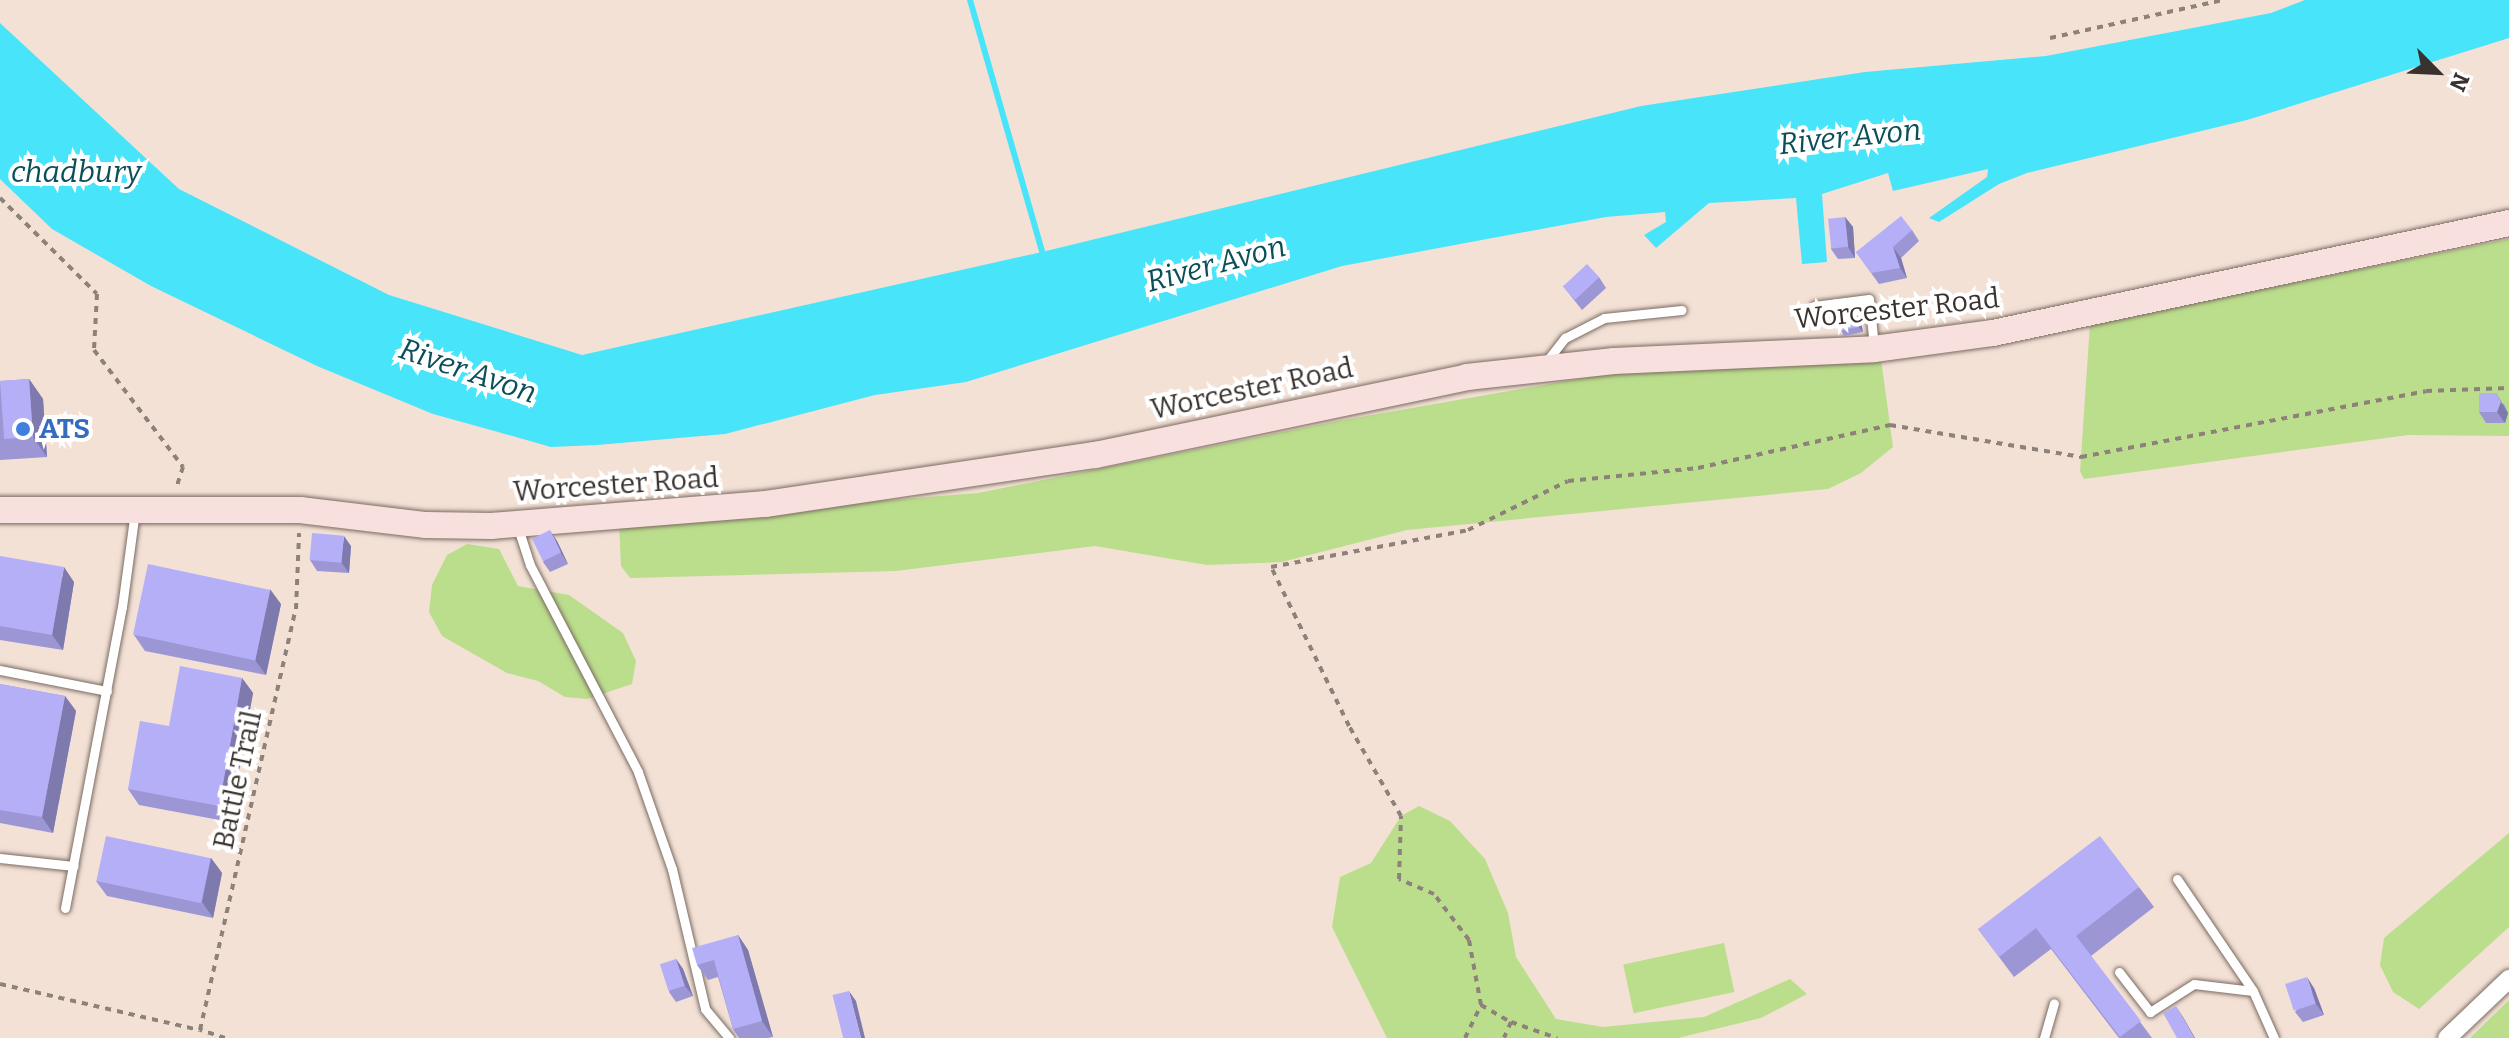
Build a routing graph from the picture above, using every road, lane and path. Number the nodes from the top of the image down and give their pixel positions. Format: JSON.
{"nodes":[{"id":1,"x":2223,"y":0,"type":"edge"},
{"id":2,"x":2050,"y":38,"type":"dead end"},
{"id":3,"x":0,"y":198,"type":"edge"},
{"id":4,"x":2509,"y":223,"type":"edge"},
{"id":5,"x":1814,"y":306,"type":"dead end"},
{"id":6,"x":1682,"y":310,"type":"dead end"},
{"id":7,"x":1874,"y":349,"type":"junction"},
{"id":8,"x":1539,"y":369,"type":"junction"},
{"id":9,"x":2509,"y":388,"type":"edge"},
{"id":10,"x":136,"y":508,"type":"junction"},
{"id":11,"x":169,"y":508,"type":"junction"},
{"id":12,"x":0,"y":510,"type":"edge"},
{"id":13,"x":300,"y":510,"type":"junction"},
{"id":14,"x":517,"y":525,"type":"junction"},
{"id":15,"x":0,"y":670,"type":"edge"},
{"id":16,"x":107,"y":691,"type":"junction"},
{"id":17,"x":0,"y":858,"type":"edge"},
{"id":18,"x":74,"y":866,"type":"junction"},
{"id":19,"x":2177,"y":879,"type":"dead end"},
{"id":20,"x":65,"y":908,"type":"dead end"},
{"id":21,"x":2119,"y":972,"type":"dead end"},
{"id":22,"x":2509,"y":979,"type":"edge"},
{"id":23,"x":0,"y":984,"type":"edge"},
{"id":24,"x":2253,"y":991,"type":"junction"},
{"id":25,"x":2054,"y":1003,"type":"dead end"},
{"id":26,"x":1481,"y":1005,"type":"junction"},
{"id":27,"x":1511,"y":1022,"type":"junction"},
{"id":28,"x":200,"y":1030,"type":"junction"},
{"id":29,"x":225,"y":1038,"type":"edge"},
{"id":30,"x":729,"y":1038,"type":"edge"},
{"id":31,"x":1465,"y":1038,"type":"edge"},
{"id":32,"x":1504,"y":1038,"type":"edge"},
{"id":33,"x":1557,"y":1038,"type":"edge"},
{"id":34,"x":2044,"y":1038,"type":"edge"},
{"id":35,"x":2274,"y":1038,"type":"edge"},
{"id":36,"x":2447,"y":1038,"type":"edge"}],
"edges":[{"from":1,"to":2,"type":"path"},
{"from":3,"to":11,"type":"path"},
{"from":4,"to":7,"type":"main road","name":"Worcester Road"},
{"from":5,"to":7,"type":"lane"},
{"from":6,"to":8,"type":"lane"},
{"from":7,"to":8,"type":"main road","name":"Worcester Road"},
{"from":8,"to":14,"type":"main road","name":"Worcester Road"},
{"from":9,"to":26,"type":"path"},
{"from":10,"to":11,"type":"main road","name":"Worcester Road"},
{"from":10,"to":12,"type":"main road","name":"Worcester Road"},
{"from":10,"to":16,"type":"lane"},
{"from":11,"to":13,"type":"main road","name":"Worcester Road"},
{"from":13,"to":14,"type":"main road","name":"Worcester Road"},
{"from":13,"to":28,"type":"path","name":"Battle Trail"},
{"from":14,"to":30,"type":"lane"},
{"from":15,"to":16,"type":"lane"},
{"from":16,"to":18,"type":"lane"},
{"from":17,"to":18,"type":"lane"},
{"from":18,"to":20,"type":"lane"},
{"from":19,"to":24,"type":"lane"},
{"from":21,"to":24,"type":"lane"},
{"from":22,"to":36,"type":"street"},
{"from":23,"to":28,"type":"path"},
{"from":24,"to":35,"type":"lane"},
{"from":25,"to":34,"type":"lane"},
{"from":26,"to":27,"type":"path"},
{"from":26,"to":31,"type":"path"},
{"from":27,"to":32,"type":"path"},
{"from":27,"to":33,"type":"path"},
{"from":28,"to":29,"type":"path"}]}
